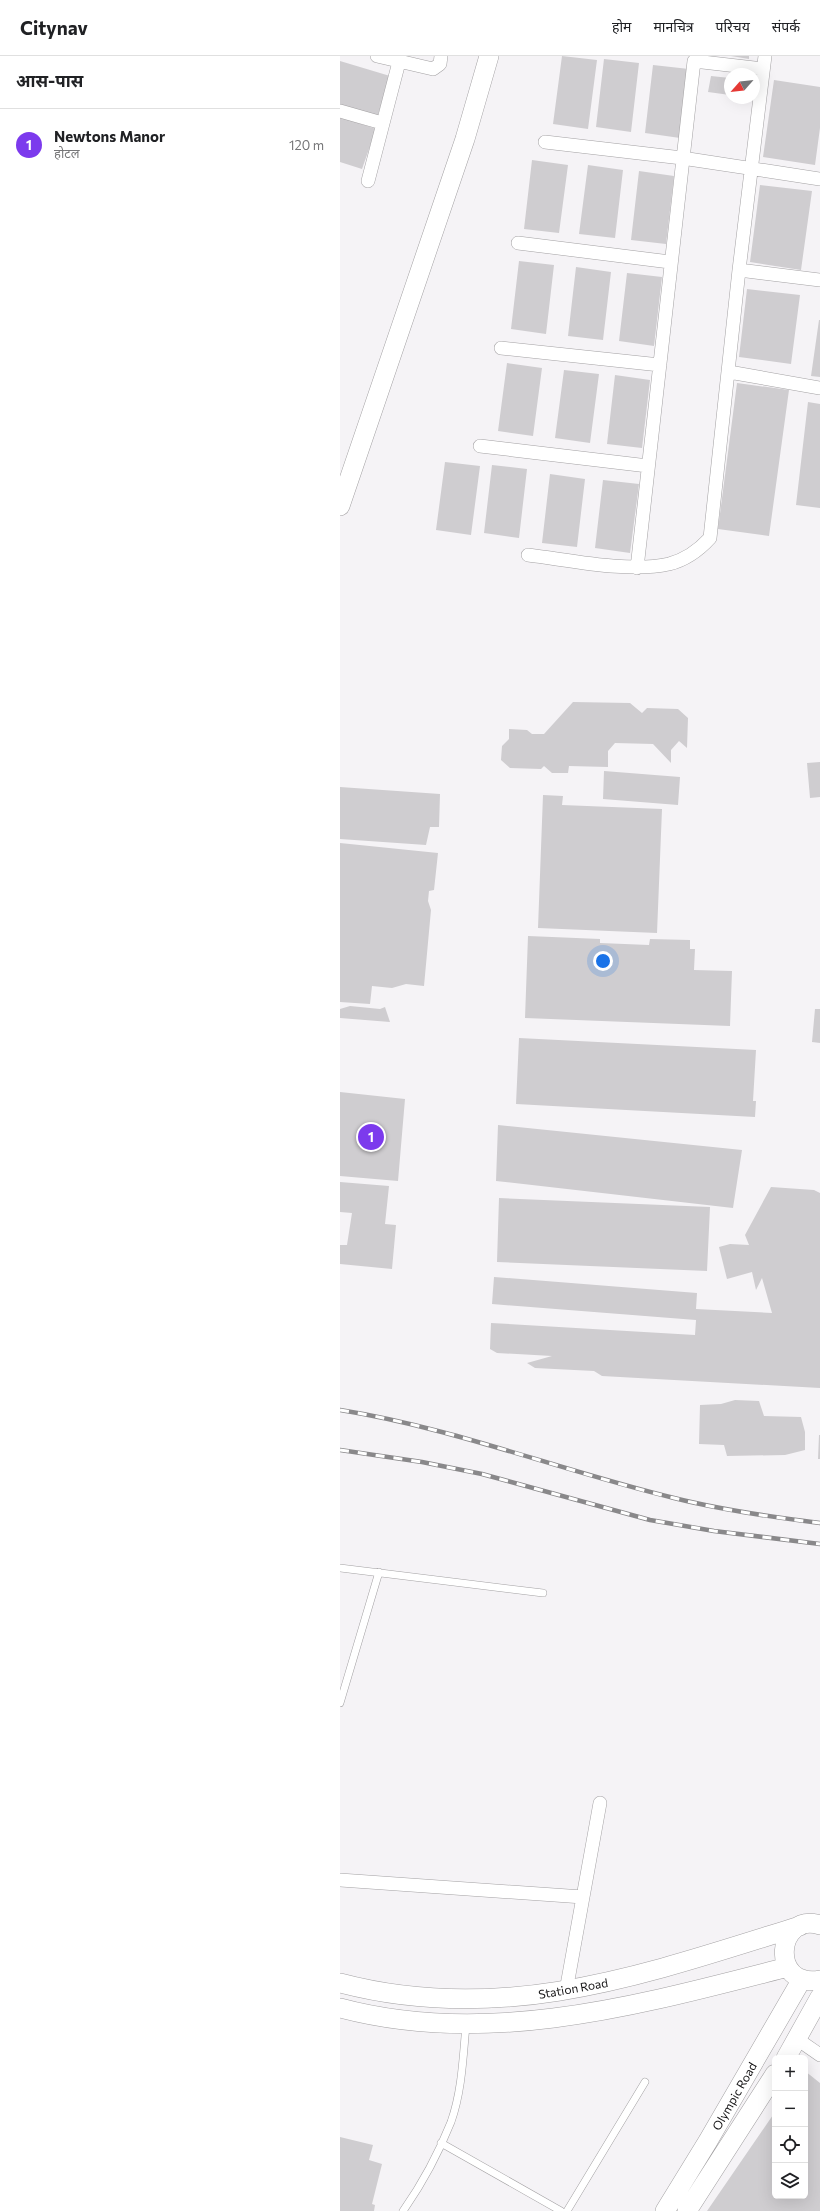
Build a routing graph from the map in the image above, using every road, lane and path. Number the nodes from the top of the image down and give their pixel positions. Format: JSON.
{"nodes":[{"id":1,"x":377,"y":56,"type":"edge"},
{"id":2,"x":441,"y":56,"type":"edge"},
{"id":3,"x":489,"y":56,"type":"edge"},
{"id":4,"x":765,"y":56,"type":"edge"},
{"id":5,"x":399,"y":62,"type":"junction"},
{"id":6,"x":763,"y":69,"type":"junction"},
{"id":7,"x":340,"y":112,"type":"edge"},
{"id":8,"x":382,"y":123,"type":"junction"},
{"id":9,"x":545,"y":142,"type":"dead end"},
{"id":10,"x":682,"y":158,"type":"junction"},
{"id":11,"x":752,"y":168,"type":"junction"},
{"id":12,"x":820,"y":179,"type":"edge"},
{"id":13,"x":368,"y":182,"type":"dead end"},
{"id":14,"x":518,"y":243,"type":"dead end"},
{"id":15,"x":670,"y":262,"type":"junction"},
{"id":16,"x":739,"y":270,"type":"junction"},
{"id":17,"x":820,"y":280,"type":"edge"},
{"id":18,"x":501,"y":348,"type":"dead end"},
{"id":19,"x":660,"y":365,"type":"junction"},
{"id":20,"x":729,"y":372,"type":"junction"},
{"id":21,"x":820,"y":388,"type":"edge"},
{"id":22,"x":480,"y":446,"type":"dead end"},
{"id":23,"x":648,"y":466,"type":"junction"},
{"id":24,"x":340,"y":506,"type":"edge"},
{"id":25,"x":528,"y":556,"type":"dead end"},
{"id":26,"x":637,"y":568,"type":"junction"},
{"id":27,"x":340,"y":1568,"type":"edge"},
{"id":28,"x":379,"y":1572,"type":"junction"},
{"id":29,"x":543,"y":1593,"type":"dead end"},
{"id":30,"x":340,"y":1703,"type":"edge"},
{"id":31,"x":600,"y":1803,"type":"dead end"},
{"id":32,"x":340,"y":1880,"type":"edge"},
{"id":33,"x":583,"y":1897,"type":"junction"},
{"id":34,"x":814,"y":1923,"type":"edge"},
{"id":35,"x":803,"y":1976,"type":"edge"},
{"id":36,"x":340,"y":1983,"type":"edge"},
{"id":37,"x":566,"y":1991,"type":"junction"},
{"id":38,"x":820,"y":1997,"type":"edge"},
{"id":39,"x":340,"y":2008,"type":"edge"},
{"id":40,"x":466,"y":2025,"type":"junction"},
{"id":41,"x":797,"y":2040,"type":"junction"},
{"id":42,"x":788,"y":2055,"type":"edge"},
{"id":43,"x":820,"y":2055,"type":"edge"},
{"id":44,"x":772,"y":2079,"type":"edge"},
{"id":45,"x":645,"y":2082,"type":"dead end"},
{"id":46,"x":441,"y":2143,"type":"junction"},
{"id":47,"x":404,"y":2211,"type":"edge"},
{"id":48,"x":562,"y":2211,"type":"edge"},
{"id":49,"x":567,"y":2211,"type":"edge"},
{"id":50,"x":665,"y":2211,"type":"edge"},
{"id":51,"x":687,"y":2211,"type":"edge"}],
"edges":[{"from":1,"to":5,"type":"street"},
{"from":2,"to":5,"type":"street"},
{"from":3,"to":24,"type":"street"},
{"from":4,"to":6,"type":"street"},
{"from":5,"to":8,"type":"street"},
{"from":6,"to":10,"type":"street"},
{"from":6,"to":11,"type":"street"},
{"from":7,"to":8,"type":"street"},
{"from":8,"to":13,"type":"street"},
{"from":9,"to":10,"type":"street"},
{"from":10,"to":11,"type":"street"},
{"from":10,"to":15,"type":"street"},
{"from":11,"to":12,"type":"street"},
{"from":11,"to":16,"type":"street"},
{"from":14,"to":15,"type":"street"},
{"from":15,"to":19,"type":"street"},
{"from":16,"to":17,"type":"street"},
{"from":16,"to":20,"type":"street"},
{"from":18,"to":19,"type":"street"},
{"from":19,"to":23,"type":"street"},
{"from":20,"to":21,"type":"street"},
{"from":20,"to":26,"type":"street"},
{"from":22,"to":23,"type":"street"},
{"from":23,"to":26,"type":"street"},
{"from":25,"to":26,"type":"street"},
{"from":27,"to":28,"type":"lane"},
{"from":28,"to":29,"type":"lane"},
{"from":28,"to":30,"type":"lane"},
{"from":31,"to":33,"type":"street"},
{"from":32,"to":33,"type":"street"},
{"from":33,"to":37,"type":"street"},
{"from":34,"to":35,"type":"street"},
{"from":34,"to":37,"type":"street","name":"Station Road"},
{"from":35,"to":40,"type":"street","name":"Station Road"},
{"from":35,"to":50,"type":"street","name":"Olympic Road"},
{"from":36,"to":37,"type":"street","name":"Station Road"},
{"from":38,"to":41,"type":"street"},
{"from":39,"to":40,"type":"street","name":"Station Road"},
{"from":40,"to":46,"type":"lane"},
{"from":41,"to":42,"type":"street"},
{"from":41,"to":43,"type":"street"},
{"from":44,"to":51,"type":"street","name":"Olympic Road"},
{"from":45,"to":49,"type":"lane"},
{"from":46,"to":47,"type":"lane"},
{"from":46,"to":48,"type":"lane"}]}
